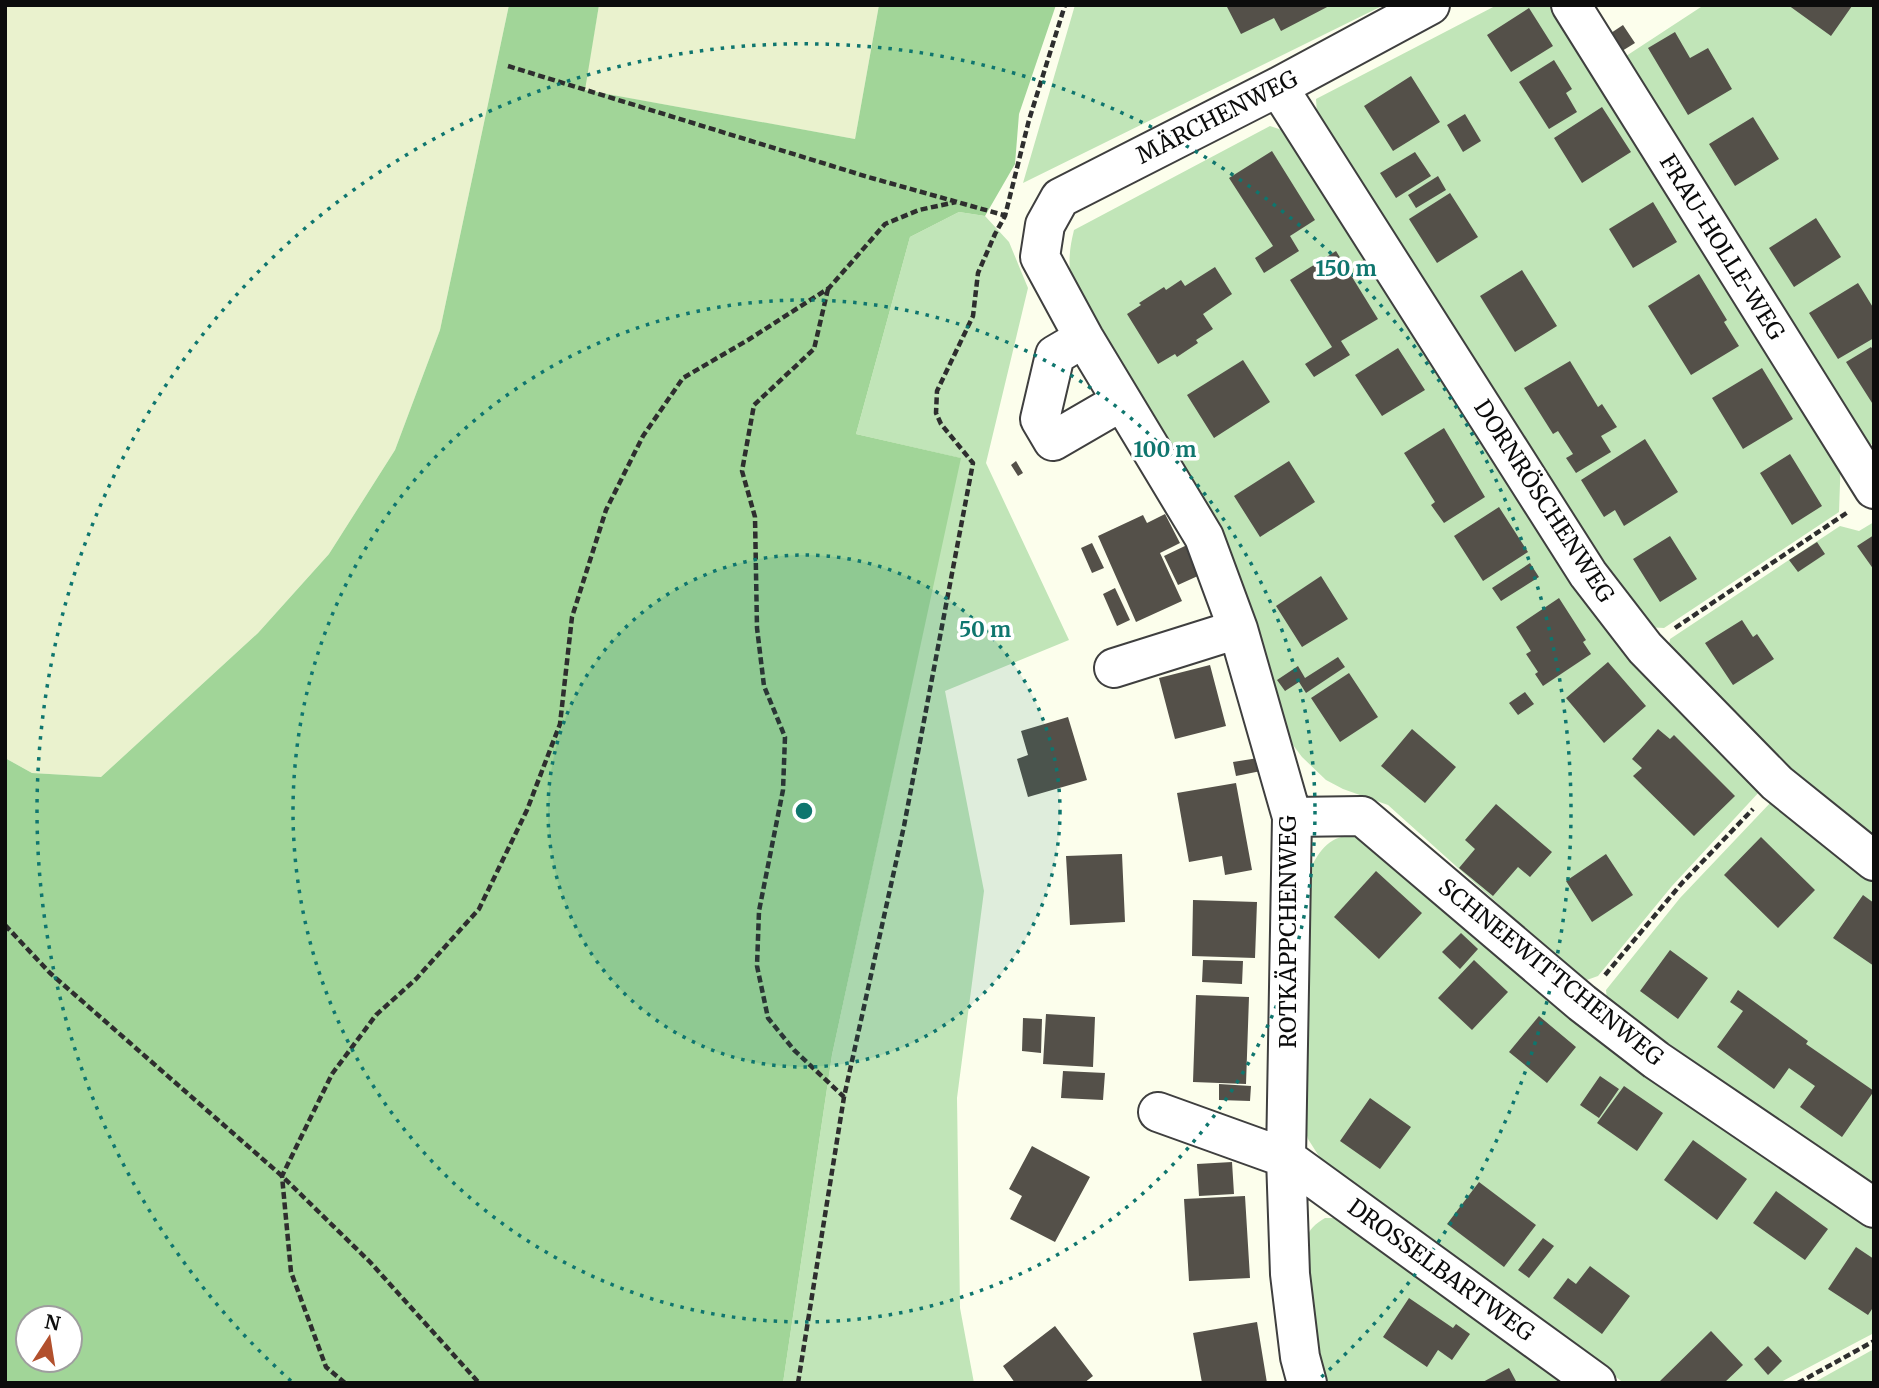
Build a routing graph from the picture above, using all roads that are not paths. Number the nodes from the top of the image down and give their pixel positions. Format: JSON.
{"nodes":[{"id":1,"x":1430,"y":5,"type":"edge"},
{"id":2,"x":1571,"y":5,"type":"edge"},
{"id":3,"x":1278,"y":87,"type":"junction"},
{"id":4,"x":1042,"y":241,"type":"joint"},
{"id":5,"x":1084,"y":338,"type":"junction"},
{"id":6,"x":1122,"y":401,"type":"junction"},
{"id":7,"x":1862,"y":500,"type":"edge"},
{"id":8,"x":1238,"y":629,"type":"junction"},
{"id":9,"x":1114,"y":668,"type":"dead end"},
{"id":10,"x":1292,"y":817,"type":"junction"},
{"id":11,"x":1874,"y":861,"type":"edge"},
{"id":12,"x":1158,"y":1112,"type":"dead end"},
{"id":13,"x":1286,"y":1158,"type":"junction"},
{"id":14,"x":1874,"y":1208,"type":"edge"},
{"id":15,"x":1307,"y":1383,"type":"edge"},
{"id":16,"x":1596,"y":1383,"type":"edge"}],
"edges":[{"from":1,"to":3,"type":"street","name":"MÄRCHENWEG"},
{"from":2,"to":7,"type":"street","name":"FRAU-HOLLE-WEG"},
{"from":3,"to":4,"type":"street","name":"MÄRCHENWEG"},
{"from":3,"to":11,"type":"street","name":"DORNRÖSCHENWEG"},
{"from":4,"to":5,"type":"street","name":"ROTKÄPPCHENWEG"},
{"from":5,"to":6,"type":"street","name":"ROTKÄPPCHENWEG"},
{"from":5,"to":6,"type":"street"},
{"from":6,"to":8,"type":"street","name":"ROTKÄPPCHENWEG"},
{"from":8,"to":9,"type":"street"},
{"from":8,"to":10,"type":"street","name":"ROTKÄPPCHENWEG"},
{"from":10,"to":13,"type":"street","name":"ROTKÄPPCHENWEG"},
{"from":10,"to":14,"type":"street","name":"SCHNEEWITTCHENWEG"},
{"from":12,"to":13,"type":"street"},
{"from":13,"to":15,"type":"street","name":"ROTKÄPPCHENWEG"},
{"from":13,"to":16,"type":"street","name":"DROSSELBARTWEG"}]}
